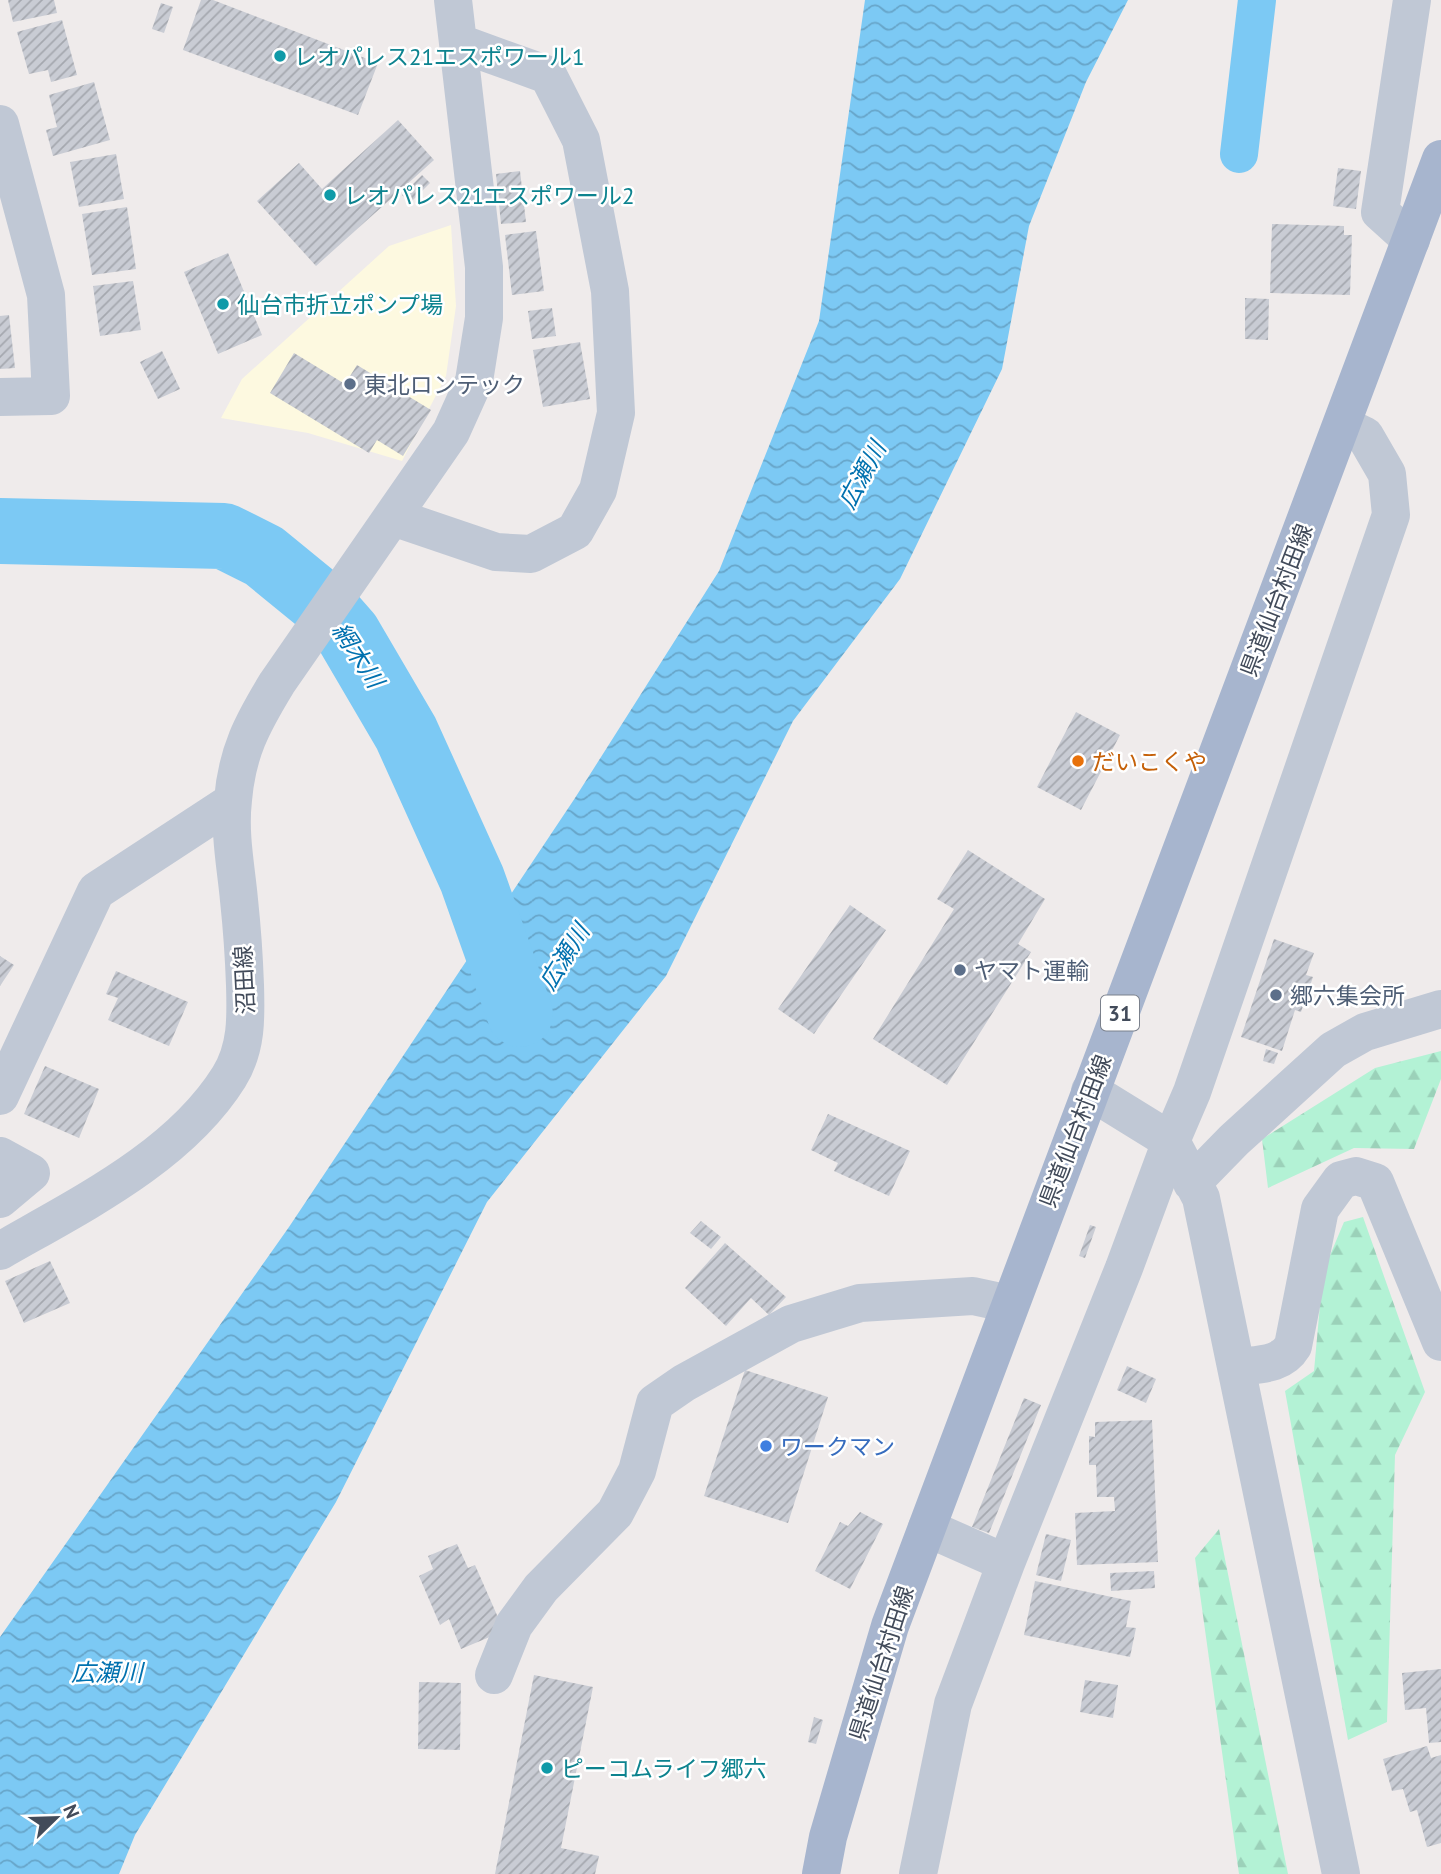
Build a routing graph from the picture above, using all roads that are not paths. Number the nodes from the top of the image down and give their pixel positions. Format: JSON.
{"nodes":[{"id":1,"x":453,"y":0,"type":"edge"},
{"id":2,"x":1412,"y":0,"type":"edge"},
{"id":3,"x":458,"y":43,"type":"junction"},
{"id":4,"x":0,"y":124,"type":"edge"},
{"id":5,"x":1441,"y":159,"type":"edge"},
{"id":6,"x":1411,"y":240,"type":"junction"},
{"id":7,"x":0,"y":397,"type":"edge"},
{"id":8,"x":1342,"y":425,"type":"junction"},
{"id":9,"x":393,"y":517,"type":"junction"},
{"id":10,"x":232,"y":802,"type":"junction"},
{"id":11,"x":1441,"y":1009,"type":"edge"},
{"id":12,"x":1090,"y":1091,"type":"junction"},
{"id":13,"x":0,"y":1096,"type":"edge"},
{"id":14,"x":1171,"y":1141,"type":"junction"},
{"id":15,"x":0,"y":1156,"type":"edge"},
{"id":16,"x":1192,"y":1183,"type":"junction"},
{"id":17,"x":0,"y":1199,"type":"edge"},
{"id":18,"x":0,"y":1251,"type":"edge"},
{"id":19,"x":1010,"y":1304,"type":"junction"},
{"id":20,"x":1441,"y":1342,"type":"edge"},
{"id":21,"x":1237,"y":1367,"type":"junction"},
{"id":22,"x":927,"y":1528,"type":"junction"},
{"id":23,"x":1006,"y":1563,"type":"junction"},
{"id":24,"x":494,"y":1675,"type":"dead end"},
{"id":25,"x":821,"y":1874,"type":"edge"},
{"id":26,"x":918,"y":1874,"type":"edge"},
{"id":27,"x":1341,"y":1874,"type":"edge"}],
"edges":[{"from":1,"to":3,"type":"street","name":"沼田線"},
{"from":2,"to":6,"type":"street"},
{"from":3,"to":9,"type":"street","name":"沼田線"},
{"from":3,"to":9,"type":"street"},
{"from":4,"to":7,"type":"street"},
{"from":5,"to":6,"type":"main road","name":"県道仙台村田線","number":"31"},
{"from":6,"to":8,"type":"main road","name":"県道仙台村田線","number":"31"},
{"from":8,"to":12,"type":"main road","name":"県道仙台村田線","number":"31"},
{"from":8,"to":14,"type":"street"},
{"from":9,"to":10,"type":"street","name":"沼田線"},
{"from":10,"to":13,"type":"street"},
{"from":10,"to":18,"type":"street","name":"沼田線"},
{"from":11,"to":16,"type":"street"},
{"from":12,"to":14,"type":"street"},
{"from":12,"to":19,"type":"main road","name":"県道仙台村田線","number":"31"},
{"from":14,"to":16,"type":"street"},
{"from":14,"to":23,"type":"street"},
{"from":15,"to":17,"type":"street"},
{"from":16,"to":21,"type":"street"},
{"from":19,"to":22,"type":"main road","name":"県道仙台村田線","number":"31"},
{"from":19,"to":24,"type":"street"},
{"from":20,"to":21,"type":"street"},
{"from":21,"to":27,"type":"street"},
{"from":22,"to":23,"type":"street"},
{"from":22,"to":25,"type":"main road","name":"県道仙台村田線","number":"31"},
{"from":23,"to":26,"type":"street"}]}
